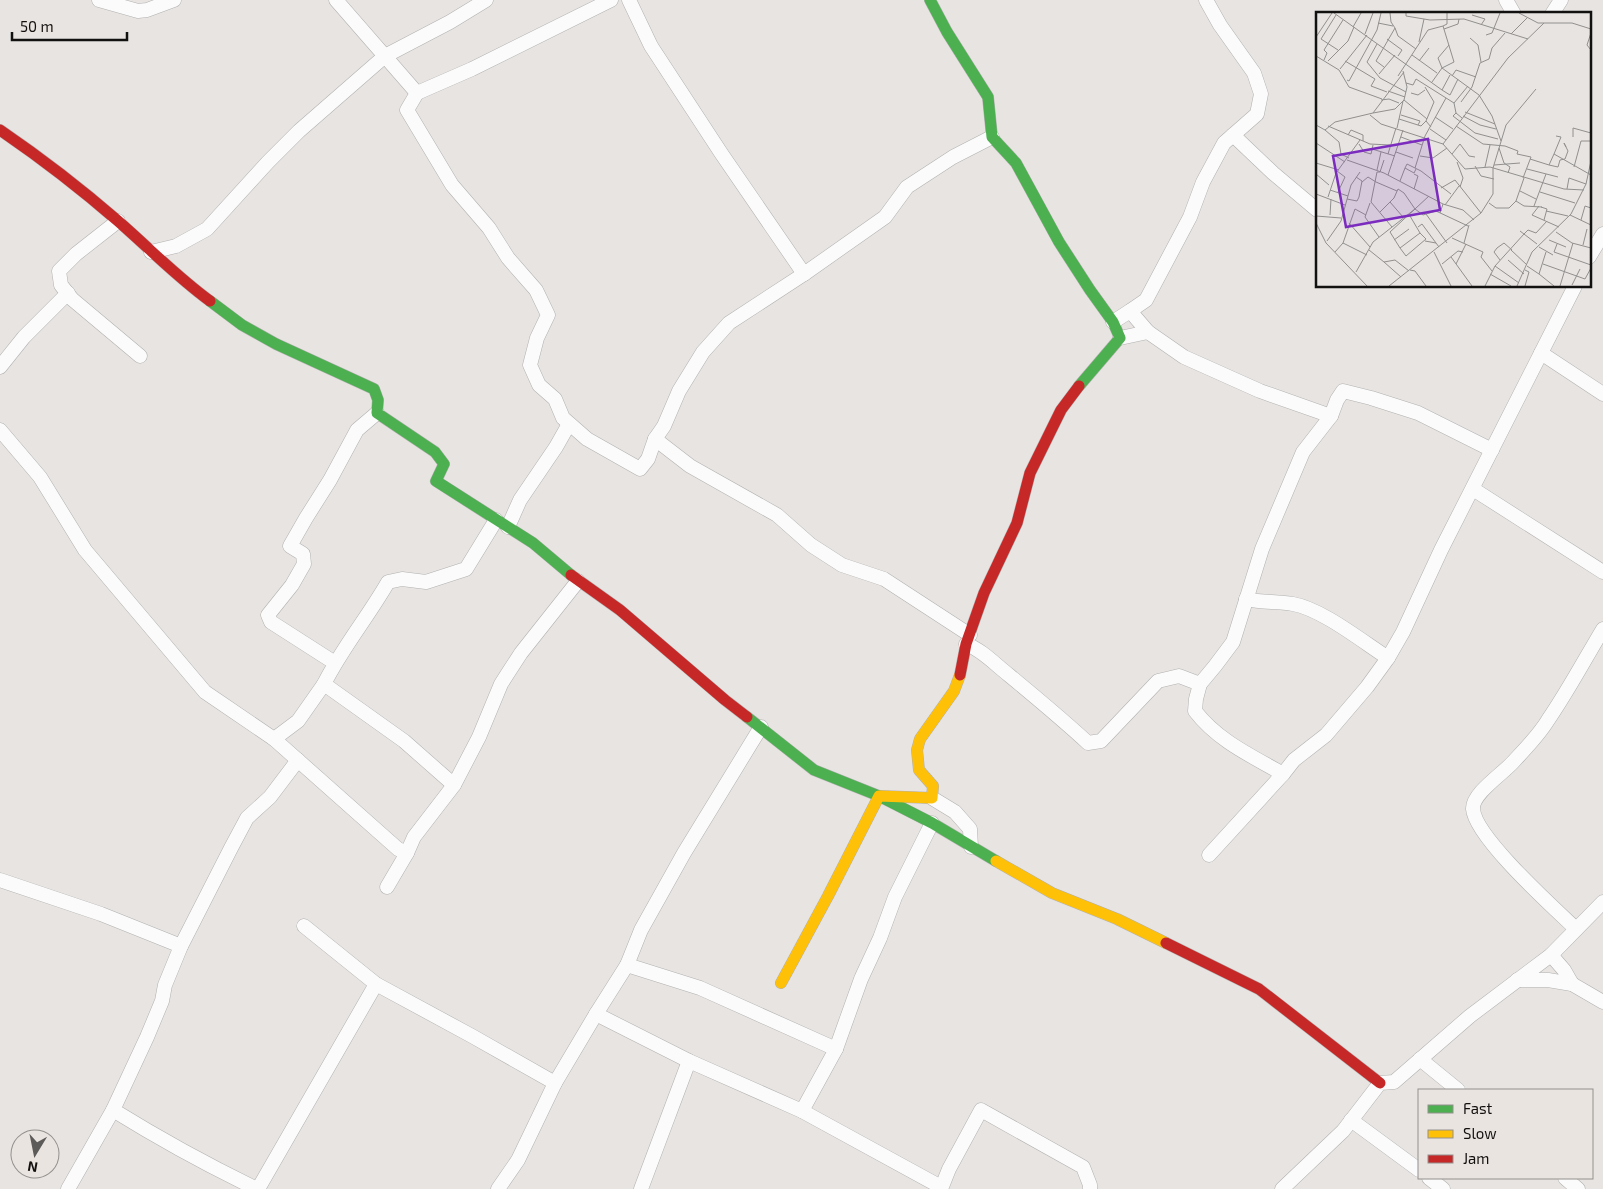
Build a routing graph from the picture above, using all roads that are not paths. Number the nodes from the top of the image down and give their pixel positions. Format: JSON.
{"nodes":[{"id":1,"x":100,"y":0,"type":"edge"},
{"id":2,"x":174,"y":0,"type":"edge"},
{"id":3,"x":336,"y":0,"type":"edge"},
{"id":4,"x":486,"y":0,"type":"edge"},
{"id":5,"x":612,"y":0,"type":"edge"},
{"id":6,"x":629,"y":0,"type":"edge"},
{"id":7,"x":930,"y":0,"type":"edge"},
{"id":8,"x":1206,"y":0,"type":"edge"},
{"id":9,"x":1506,"y":0,"type":"edge"},
{"id":10,"x":1561,"y":0,"type":"edge"},
{"id":11,"x":1513,"y":12,"type":"edge"},
{"id":12,"x":1553,"y":12,"type":"edge"},
{"id":13,"x":385,"y":56,"type":"junction"},
{"id":14,"x":417,"y":93,"type":"junction"},
{"id":15,"x":0,"y":130,"type":"edge"},
{"id":16,"x":1233,"y":134,"type":"junction"},
{"id":17,"x":992,"y":137,"type":"junction"},
{"id":18,"x":1316,"y":209,"type":"edge"},
{"id":19,"x":118,"y":221,"type":"junction"},
{"id":20,"x":1603,"y":234,"type":"edge"},
{"id":21,"x":151,"y":252,"type":"junction"},
{"id":22,"x":1590,"y":255,"type":"edge"},
{"id":23,"x":804,"y":274,"type":"junction"},
{"id":24,"x":1574,"y":288,"type":"edge"},
{"id":25,"x":68,"y":293,"type":"junction"},
{"id":26,"x":1130,"y":311,"type":"junction"},
{"id":27,"x":1113,"y":322,"type":"junction"},
{"id":28,"x":1148,"y":332,"type":"junction"},
{"id":29,"x":1120,"y":338,"type":"junction"},
{"id":30,"x":1541,"y":353,"type":"junction"},
{"id":31,"x":140,"y":356,"type":"dead end"},
{"id":32,"x":0,"y":367,"type":"edge"},
{"id":33,"x":1603,"y":394,"type":"edge"},
{"id":34,"x":377,"y":412,"type":"junction"},
{"id":35,"x":1331,"y":416,"type":"junction"},
{"id":36,"x":570,"y":424,"type":"junction"},
{"id":37,"x":0,"y":430,"type":"edge"},
{"id":38,"x":655,"y":439,"type":"junction"},
{"id":39,"x":1492,"y":450,"type":"junction"},
{"id":40,"x":1473,"y":489,"type":"junction"},
{"id":41,"x":502,"y":523,"type":"junction"},
{"id":42,"x":1603,"y":572,"type":"edge"},
{"id":43,"x":578,"y":581,"type":"junction"},
{"id":44,"x":1246,"y":599,"type":"junction"},
{"id":45,"x":1603,"y":629,"type":"edge"},
{"id":46,"x":968,"y":639,"type":"junction"},
{"id":47,"x":1388,"y":658,"type":"junction"},
{"id":48,"x":335,"y":663,"type":"junction"},
{"id":49,"x":324,"y":684,"type":"junction"},
{"id":50,"x":1200,"y":684,"type":"junction"},
{"id":51,"x":762,"y":727,"type":"junction"},
{"id":52,"x":274,"y":739,"type":"junction"},
{"id":53,"x":298,"y":760,"type":"junction"},
{"id":54,"x":1283,"y":774,"type":"junction"},
{"id":55,"x":454,"y":785,"type":"junction"},
{"id":56,"x":879,"y":796,"type":"junction"},
{"id":57,"x":932,"y":798,"type":"junction"},
{"id":58,"x":932,"y":823,"type":"junction"},
{"id":59,"x":972,"y":847,"type":"junction"},
{"id":60,"x":407,"y":853,"type":"junction"},
{"id":61,"x":1209,"y":855,"type":"dead end"},
{"id":62,"x":0,"y":880,"type":"edge"},
{"id":63,"x":387,"y":888,"type":"dead end"},
{"id":64,"x":1603,"y":902,"type":"edge"},
{"id":65,"x":304,"y":926,"type":"dead end"},
{"id":66,"x":1576,"y":929,"type":"junction"},
{"id":67,"x":181,"y":946,"type":"junction"},
{"id":68,"x":1551,"y":955,"type":"junction"},
{"id":69,"x":627,"y":965,"type":"junction"},
{"id":70,"x":1517,"y":980,"type":"junction"},
{"id":71,"x":781,"y":983,"type":"dead end"},
{"id":72,"x":376,"y":984,"type":"junction"},
{"id":73,"x":1572,"y":984,"type":"junction"},
{"id":74,"x":1603,"y":1002,"type":"edge"},
{"id":75,"x":596,"y":1014,"type":"junction"},
{"id":76,"x":836,"y":1049,"type":"junction"},
{"id":77,"x":1420,"y":1059,"type":"junction"},
{"id":78,"x":689,"y":1061,"type":"junction"},
{"id":79,"x":555,"y":1083,"type":"junction"},
{"id":80,"x":1380,"y":1083,"type":"junction"},
{"id":81,"x":1457,"y":1089,"type":"edge"},
{"id":82,"x":113,"y":1110,"type":"junction"},
{"id":83,"x":802,"y":1110,"type":"junction"},
{"id":84,"x":1351,"y":1120,"type":"junction"},
{"id":85,"x":1418,"y":1169,"type":"edge"},
{"id":86,"x":1430,"y":1179,"type":"edge"},
{"id":87,"x":1566,"y":1179,"type":"edge"},
{"id":88,"x":941,"y":1188,"type":"edge"},
{"id":89,"x":68,"y":1189,"type":"edge"},
{"id":90,"x":257,"y":1189,"type":"edge"},
{"id":91,"x":498,"y":1189,"type":"edge"},
{"id":92,"x":641,"y":1189,"type":"edge"},
{"id":93,"x":1090,"y":1189,"type":"edge"},
{"id":94,"x":1282,"y":1189,"type":"edge"},
{"id":95,"x":1443,"y":1189,"type":"edge"},
{"id":96,"x":1578,"y":1189,"type":"edge"}],
"edges":[{"from":1,"to":2,"type":"street"},
{"from":3,"to":13,"type":"street"},
{"from":4,"to":13,"type":"street"},
{"from":5,"to":14,"type":"street"},
{"from":6,"to":23,"type":"street"},
{"from":7,"to":17,"type":"street"},
{"from":8,"to":16,"type":"street"},
{"from":9,"to":11,"type":"street"},
{"from":10,"to":12,"type":"street"},
{"from":13,"to":14,"type":"street"},
{"from":13,"to":21,"type":"street"},
{"from":14,"to":36,"type":"street"},
{"from":15,"to":19,"type":"street"},
{"from":16,"to":18,"type":"street"},
{"from":16,"to":26,"type":"street"},
{"from":17,"to":23,"type":"street"},
{"from":17,"to":27,"type":"street"},
{"from":19,"to":21,"type":"street"},
{"from":19,"to":25,"type":"street"},
{"from":20,"to":22,"type":"street"},
{"from":21,"to":34,"type":"street"},
{"from":23,"to":38,"type":"street"},
{"from":24,"to":30,"type":"street"},
{"from":25,"to":31,"type":"street"},
{"from":25,"to":32,"type":"street"},
{"from":26,"to":27,"type":"street"},
{"from":26,"to":28,"type":"street"},
{"from":27,"to":29,"type":"street"},
{"from":28,"to":29,"type":"street"},
{"from":28,"to":35,"type":"street"},
{"from":29,"to":46,"type":"street"},
{"from":30,"to":33,"type":"street"},
{"from":30,"to":39,"type":"street"},
{"from":34,"to":41,"type":"street"},
{"from":34,"to":48,"type":"street"},
{"from":35,"to":39,"type":"street"},
{"from":35,"to":44,"type":"street"},
{"from":36,"to":38,"type":"street"},
{"from":36,"to":41,"type":"street"},
{"from":37,"to":52,"type":"street"},
{"from":38,"to":46,"type":"street"},
{"from":39,"to":40,"type":"street"},
{"from":40,"to":42,"type":"street"},
{"from":40,"to":47,"type":"street"},
{"from":41,"to":43,"type":"street"},
{"from":41,"to":48,"type":"street"},
{"from":43,"to":51,"type":"street"},
{"from":43,"to":55,"type":"street"},
{"from":44,"to":47,"type":"street"},
{"from":44,"to":50,"type":"street"},
{"from":45,"to":66,"type":"street"},
{"from":46,"to":50,"type":"street"},
{"from":46,"to":57,"type":"street"},
{"from":47,"to":54,"type":"street"},
{"from":48,"to":49,"type":"street"},
{"from":49,"to":52,"type":"street"},
{"from":49,"to":55,"type":"street"},
{"from":50,"to":54,"type":"street"},
{"from":51,"to":56,"type":"street"},
{"from":51,"to":69,"type":"street"},
{"from":52,"to":53,"type":"street"},
{"from":53,"to":60,"type":"street"},
{"from":53,"to":67,"type":"street"},
{"from":54,"to":61,"type":"street"},
{"from":55,"to":60,"type":"street"},
{"from":56,"to":57,"type":"street"},
{"from":56,"to":58,"type":"street"},
{"from":56,"to":71,"type":"street"},
{"from":57,"to":59,"type":"street"},
{"from":58,"to":59,"type":"street"},
{"from":58,"to":76,"type":"street"},
{"from":59,"to":80,"type":"street"},
{"from":60,"to":63,"type":"street"},
{"from":62,"to":67,"type":"street"},
{"from":64,"to":66,"type":"street"},
{"from":65,"to":72,"type":"street"},
{"from":66,"to":68,"type":"street"},
{"from":67,"to":82,"type":"street"},
{"from":68,"to":70,"type":"street"},
{"from":68,"to":73,"type":"street"},
{"from":69,"to":75,"type":"street"},
{"from":69,"to":76,"type":"street"},
{"from":70,"to":73,"type":"street"},
{"from":70,"to":77,"type":"street"},
{"from":72,"to":79,"type":"street"},
{"from":72,"to":90,"type":"street"},
{"from":73,"to":74,"type":"street"},
{"from":75,"to":78,"type":"street"},
{"from":75,"to":79,"type":"street"},
{"from":76,"to":83,"type":"street"},
{"from":77,"to":80,"type":"street"},
{"from":77,"to":81,"type":"street"},
{"from":78,"to":83,"type":"street"},
{"from":78,"to":92,"type":"street"},
{"from":79,"to":91,"type":"street"},
{"from":80,"to":84,"type":"street"},
{"from":82,"to":89,"type":"street"},
{"from":82,"to":90,"type":"street"},
{"from":83,"to":88,"type":"street"},
{"from":84,"to":85,"type":"street"},
{"from":84,"to":94,"type":"street"},
{"from":86,"to":95,"type":"street"},
{"from":87,"to":96,"type":"street"},
{"from":88,"to":93,"type":"street"}]}
